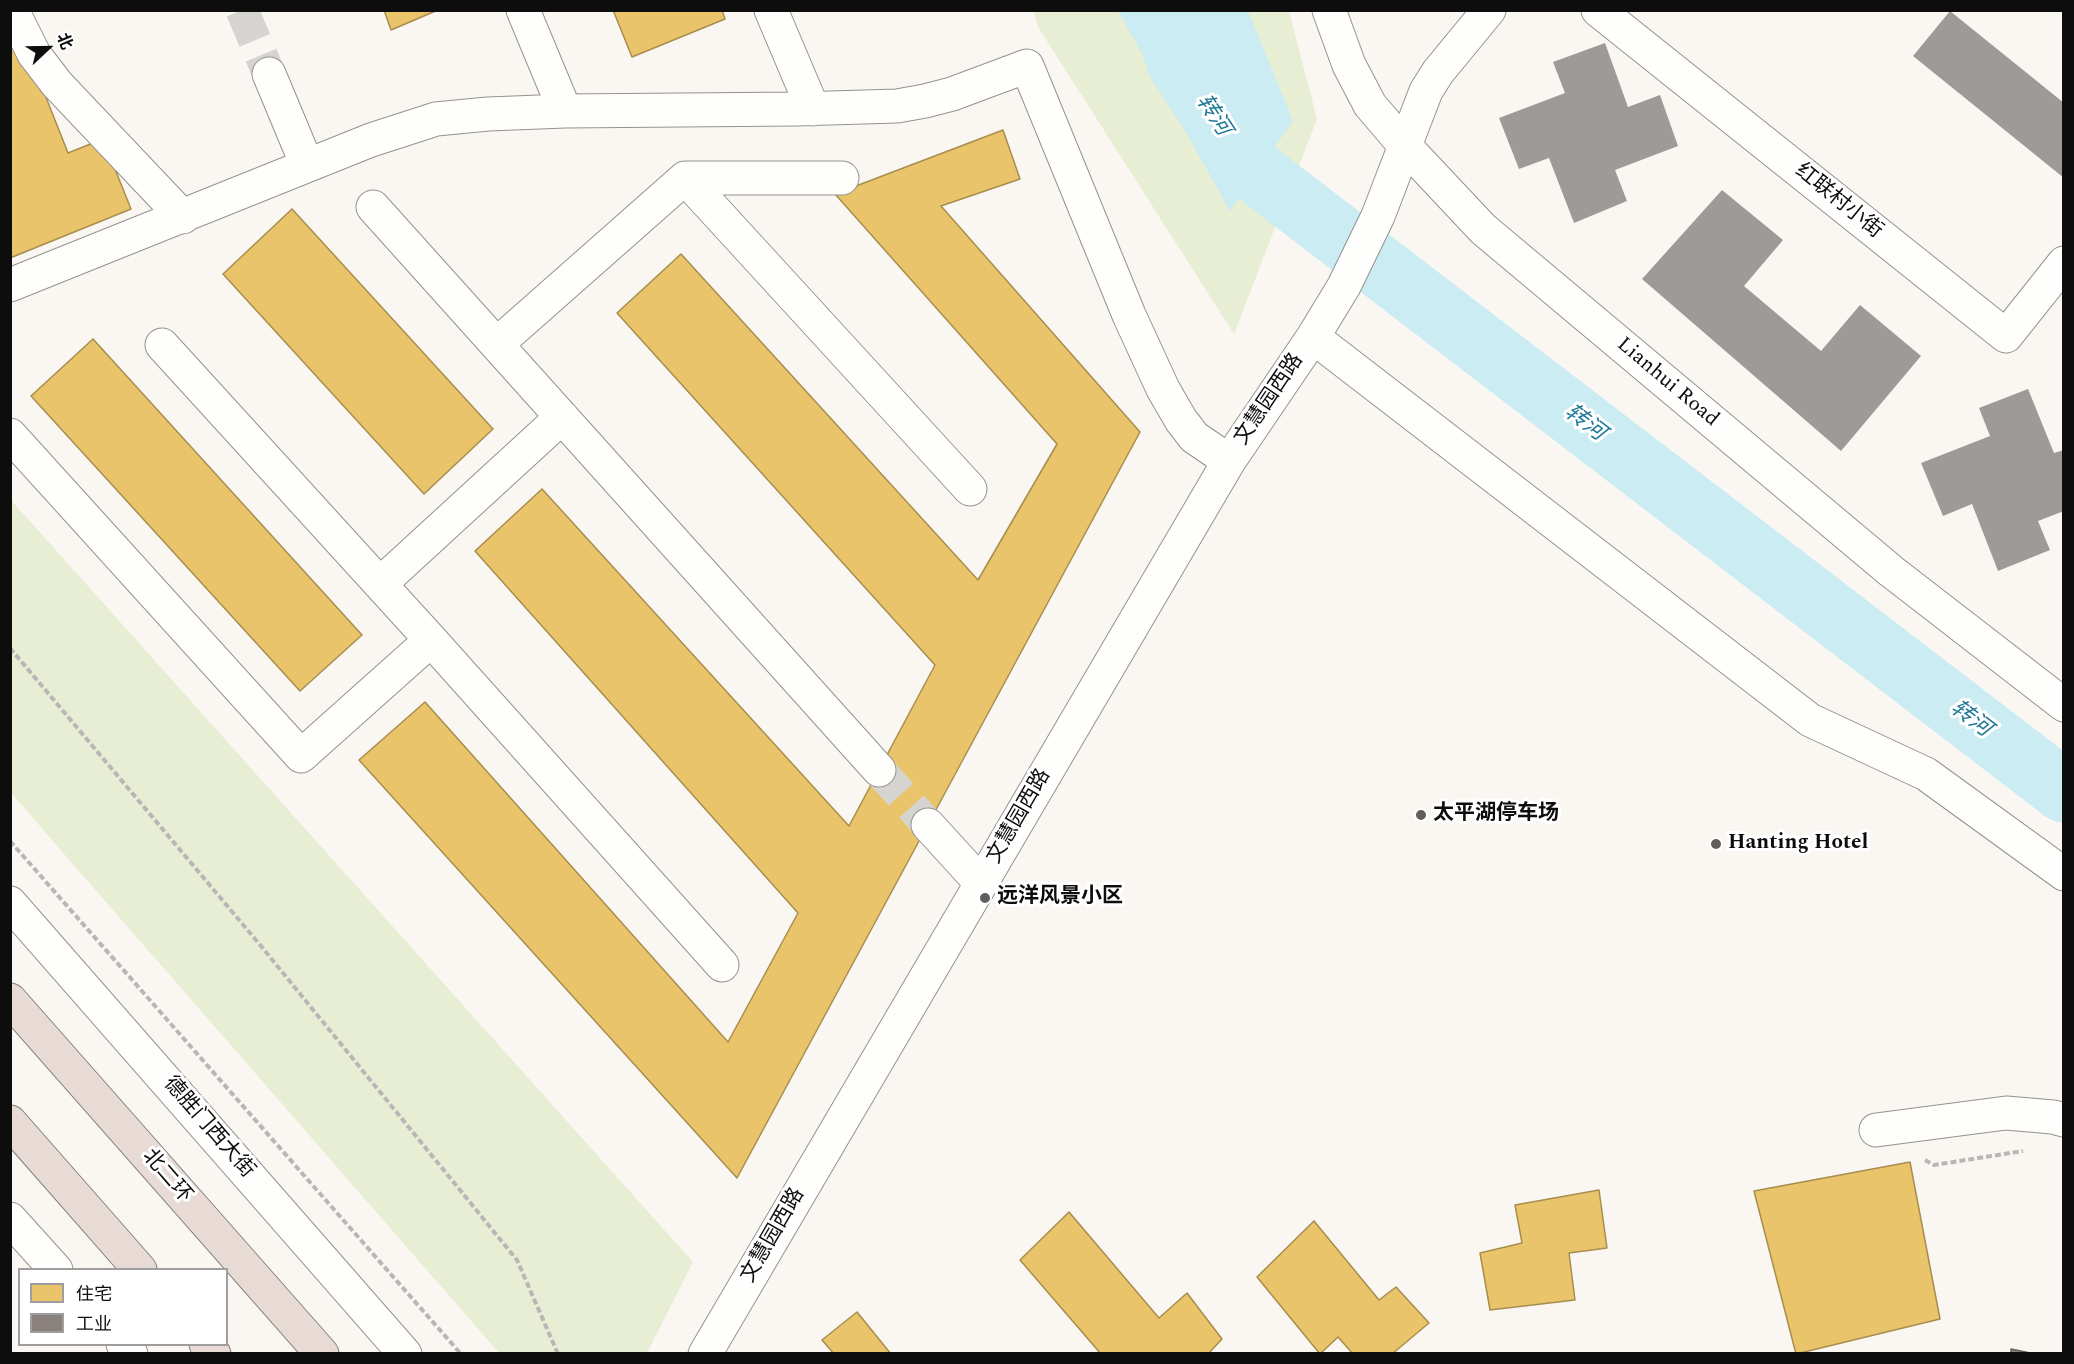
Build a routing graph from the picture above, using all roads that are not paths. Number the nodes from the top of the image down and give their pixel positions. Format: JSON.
{"nodes":[{"id":1,"x":12,"y":10,"type":"edge"},
{"id":2,"x":523,"y":10,"type":"edge"},
{"id":3,"x":771,"y":10,"type":"edge"},
{"id":4,"x":1329,"y":10,"type":"edge"},
{"id":5,"x":1489,"y":10,"type":"edge"},
{"id":6,"x":1598,"y":10,"type":"edge"},
{"id":7,"x":268,"y":74,"type":"tunnel mouth"},
{"id":8,"x":813,"y":109,"type":"junction"},
{"id":9,"x":565,"y":111,"type":"junction"},
{"id":10,"x":1405,"y":146,"type":"junction"},
{"id":11,"x":307,"y":165,"type":"junction"},
{"id":12,"x":685,"y":178,"type":"junction"},
{"id":13,"x":842,"y":178,"type":"dead end"},
{"id":14,"x":373,"y":207,"type":"dead end"},
{"id":15,"x":183,"y":217,"type":"junction"},
{"id":16,"x":2064,"y":263,"type":"edge"},
{"id":17,"x":10,"y":285,"type":"edge"},
{"id":18,"x":1313,"y":337,"type":"junction"},
{"id":19,"x":496,"y":344,"type":"junction"},
{"id":20,"x":162,"y":345,"type":"dead end"},
{"id":21,"x":562,"y":417,"type":"junction"},
{"id":22,"x":10,"y":435,"type":"edge"},
{"id":23,"x":1229,"y":461,"type":"junction"},
{"id":24,"x":970,"y":489,"type":"dead end"},
{"id":25,"x":380,"y":584,"type":"junction"},
{"id":26,"x":431,"y":640,"type":"junction"},
{"id":27,"x":2064,"y":705,"type":"edge"},
{"id":28,"x":879,"y":770,"type":"tunnel mouth"},
{"id":29,"x":928,"y":825,"type":"tunnel mouth"},
{"id":30,"x":2064,"y":874,"type":"edge"},
{"id":31,"x":981,"y":883,"type":"junction"},
{"id":32,"x":10,"y":903,"type":"edge"},
{"id":33,"x":722,"y":965,"type":"dead end"},
{"id":34,"x":10,"y":1000,"type":"edge"},
{"id":35,"x":2064,"y":1120,"type":"edge"},
{"id":36,"x":10,"y":1122,"type":"edge"},
{"id":37,"x":1876,"y":1130,"type":"dead end"},
{"id":38,"x":10,"y":1219,"type":"edge"},
{"id":39,"x":55,"y":1268,"type":"edge"},
{"id":40,"x":139,"y":1268,"type":"edge"},
{"id":41,"x":322,"y":1353,"type":"edge"},
{"id":42,"x":405,"y":1353,"type":"edge"},
{"id":43,"x":705,"y":1353,"type":"edge"}],
"edges":[{"from":1,"to":15,"type":"street"},
{"from":2,"to":9,"type":"street"},
{"from":3,"to":8,"type":"street"},
{"from":4,"to":10,"type":"street","name":"Lianhui Road"},
{"from":5,"to":10,"type":"street","name":"文慧园西路"},
{"from":6,"to":16,"type":"street","name":"红联村小街"},
{"from":7,"to":11,"type":"street"},
{"from":8,"to":9,"type":"street"},
{"from":8,"to":23,"type":"street"},
{"from":9,"to":11,"type":"street"},
{"from":10,"to":18,"type":"street","name":"文慧园西路"},
{"from":10,"to":27,"type":"street","name":"Lianhui Road"},
{"from":11,"to":15,"type":"street"},
{"from":12,"to":13,"type":"street"},
{"from":12,"to":19,"type":"street"},
{"from":12,"to":24,"type":"street"},
{"from":14,"to":19,"type":"street"},
{"from":15,"to":17,"type":"street"},
{"from":18,"to":23,"type":"street","name":"文慧园西路"},
{"from":18,"to":30,"type":"street"},
{"from":19,"to":21,"type":"street"},
{"from":20,"to":25,"type":"street"},
{"from":21,"to":25,"type":"street"},
{"from":21,"to":28,"type":"street"},
{"from":22,"to":26,"type":"street"},
{"from":23,"to":31,"type":"street","name":"文慧园西路"},
{"from":25,"to":26,"type":"street"},
{"from":26,"to":33,"type":"street"},
{"from":29,"to":31,"type":"street"},
{"from":31,"to":43,"type":"street","name":"文慧园西路"},
{"from":32,"to":42,"type":"street","name":"德胜门西大街"},
{"from":34,"to":41,"type":"highway","name":"北二环"},
{"from":35,"to":37,"type":"street"},
{"from":36,"to":40,"type":"highway"},
{"from":38,"to":39,"type":"street"}]}
